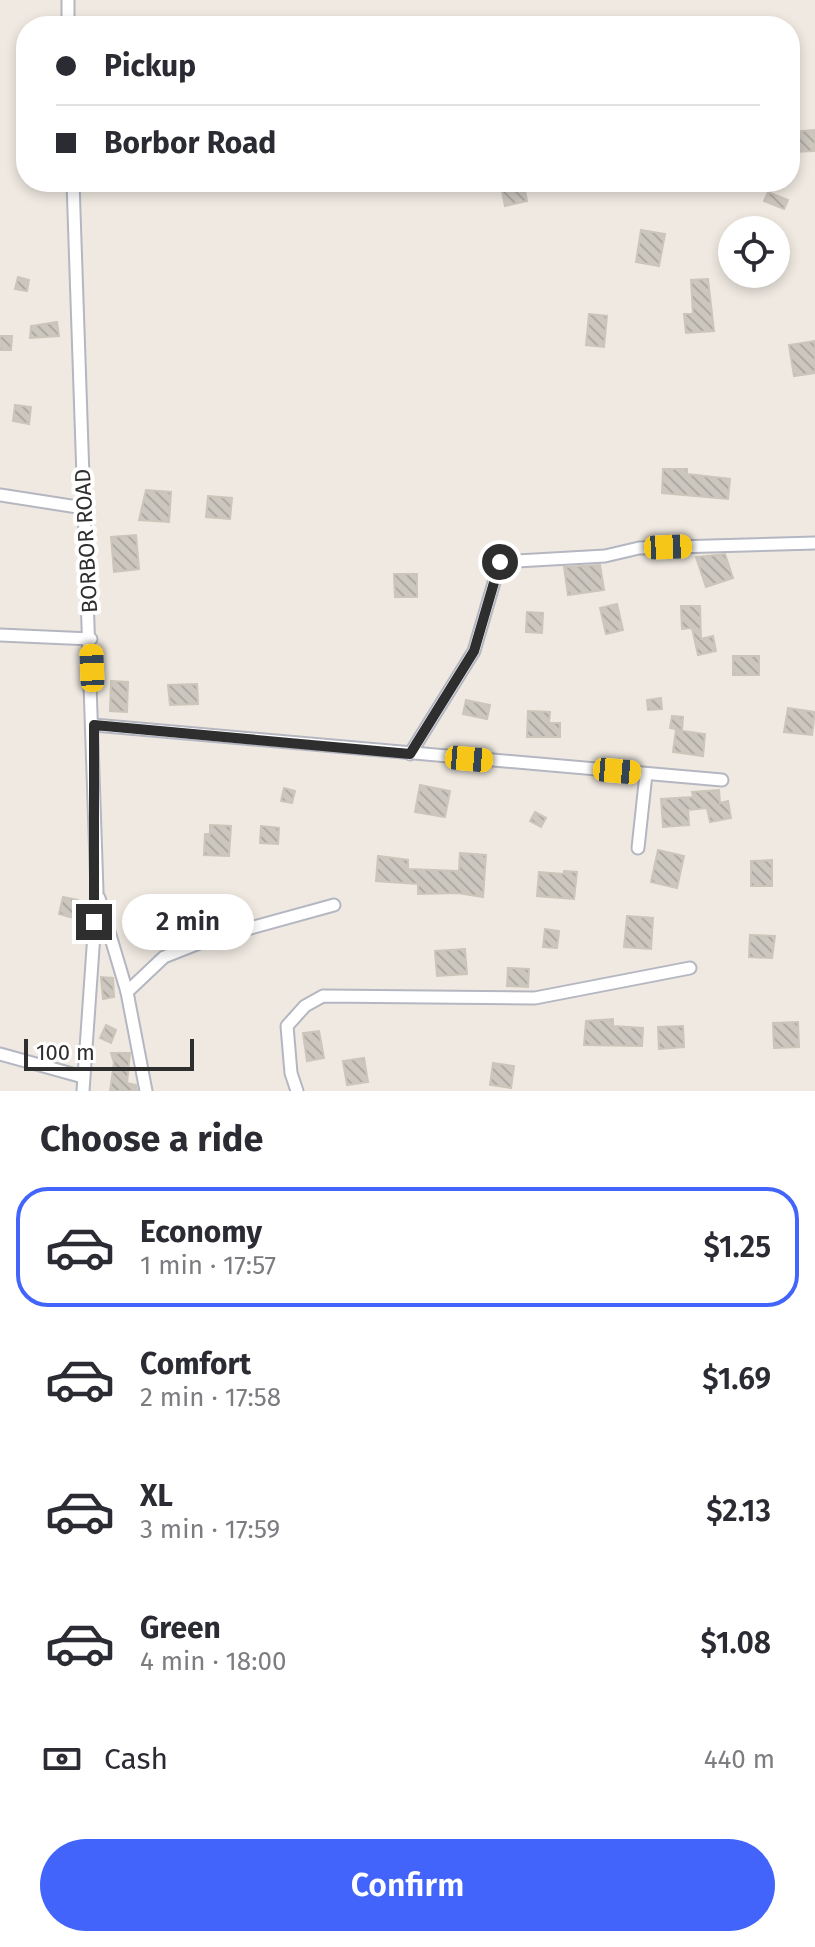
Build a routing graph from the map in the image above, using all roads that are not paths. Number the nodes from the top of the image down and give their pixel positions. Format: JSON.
{"nodes":[{"id":1,"x":73,"y":192,"type":"edge"},
{"id":2,"x":0,"y":495,"type":"edge"},
{"id":3,"x":84,"y":508,"type":"junction"},
{"id":4,"x":815,"y":543,"type":"edge"},
{"id":5,"x":0,"y":635,"type":"edge"},
{"id":6,"x":91,"y":639,"type":"junction"},
{"id":7,"x":94,"y":725,"type":"junction"},
{"id":8,"x":410,"y":754,"type":"junction"},
{"id":9,"x":646,"y":774,"type":"junction"},
{"id":10,"x":722,"y":780,"type":"dead end"},
{"id":11,"x":638,"y":848,"type":"dead end"},
{"id":12,"x":97,"y":891,"type":"junction"},
{"id":13,"x":334,"y":905,"type":"dead end"},
{"id":14,"x":690,"y":968,"type":"dead end"},
{"id":15,"x":127,"y":992,"type":"junction"},
{"id":16,"x":0,"y":1054,"type":"edge"},
{"id":17,"x":83,"y":1077,"type":"junction"},
{"id":18,"x":83,"y":1091,"type":"edge"},
{"id":19,"x":146,"y":1091,"type":"edge"},
{"id":20,"x":297,"y":1091,"type":"edge"}],
"edges":[{"from":1,"to":3,"type":"street","name":"BORBOR ROAD"},
{"from":2,"to":3,"type":"street"},
{"from":3,"to":6,"type":"street","name":"BORBOR ROAD"},
{"from":4,"to":8,"type":"street"},
{"from":5,"to":6,"type":"street"},
{"from":6,"to":7,"type":"street","name":"BORBOR ROAD"},
{"from":7,"to":8,"type":"street"},
{"from":7,"to":12,"type":"street","name":"BORBOR ROAD"},
{"from":8,"to":9,"type":"street"},
{"from":9,"to":10,"type":"street"},
{"from":9,"to":11,"type":"street"},
{"from":12,"to":15,"type":"street"},
{"from":12,"to":17,"type":"street","name":"BORBOR ROAD"},
{"from":13,"to":15,"type":"street"},
{"from":14,"to":20,"type":"street"},
{"from":15,"to":19,"type":"street"},
{"from":16,"to":17,"type":"street"},
{"from":17,"to":18,"type":"street","name":"BORBOR ROAD"}]}
